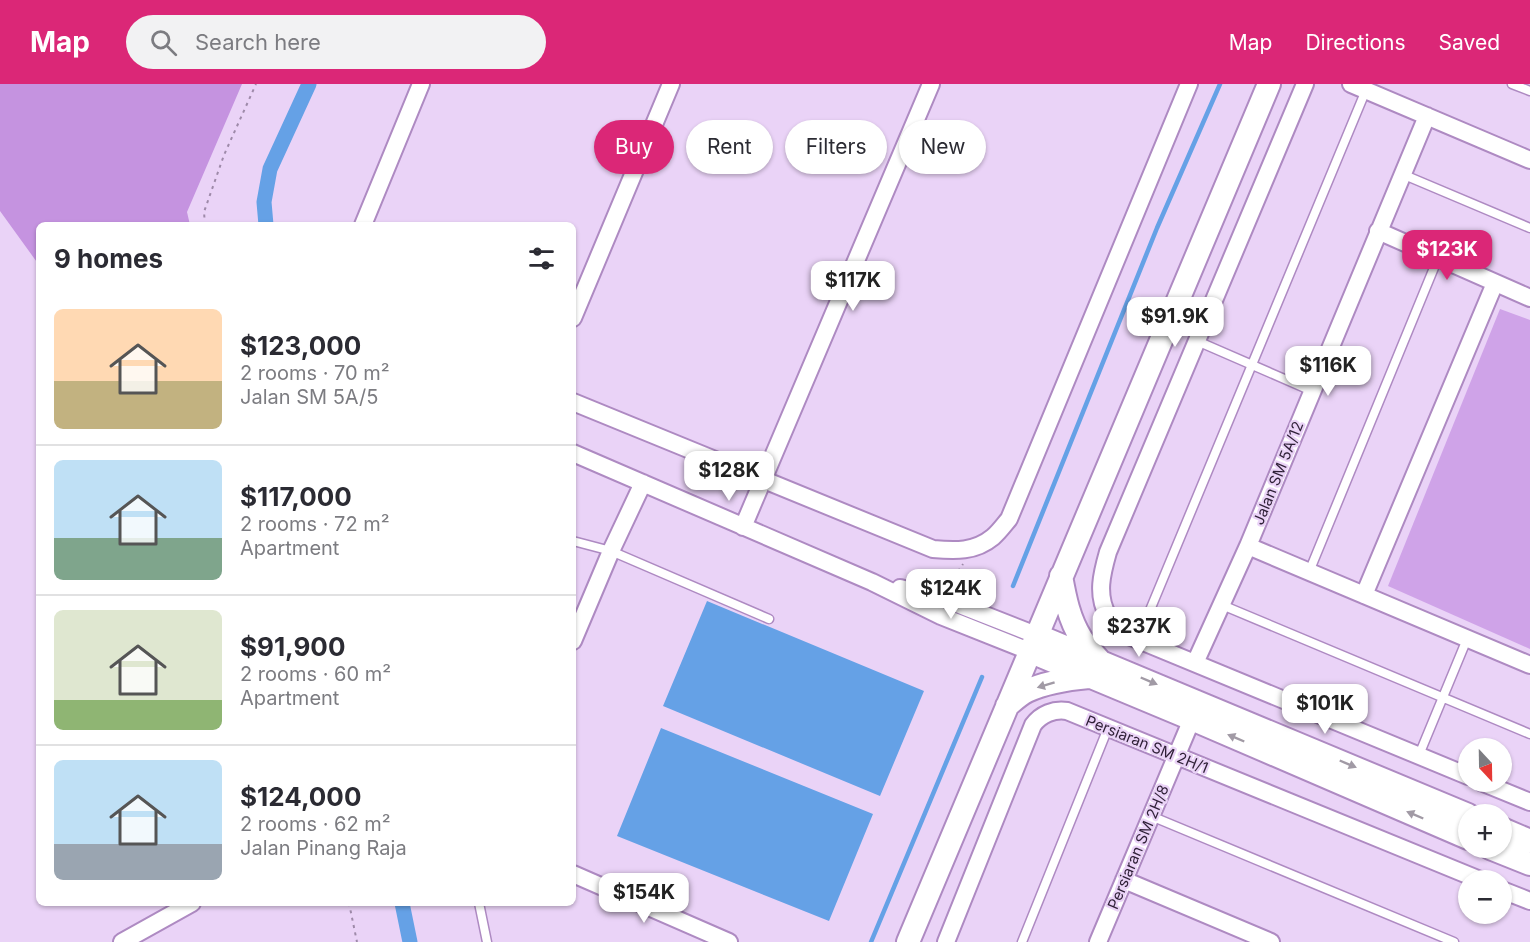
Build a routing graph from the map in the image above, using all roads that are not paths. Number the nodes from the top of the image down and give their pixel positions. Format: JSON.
{"nodes":[{"id":1,"x":421,"y":84,"type":"edge"},
{"id":2,"x":671,"y":84,"type":"edge"},
{"id":3,"x":931,"y":84,"type":"edge"},
{"id":4,"x":1189,"y":84,"type":"edge"},
{"id":5,"x":1269,"y":84,"type":"edge"},
{"id":6,"x":1305,"y":84,"type":"edge"},
{"id":7,"x":1512,"y":84,"type":"edge"},
{"id":8,"x":1359,"y":87,"type":"edge"},
{"id":9,"x":1530,"y":92,"type":"edge"},
{"id":10,"x":1426,"y":116,"type":"junction"},
{"id":11,"x":1530,"y":160,"type":"edge"},
{"id":12,"x":1402,"y":174,"type":"junction"},
{"id":13,"x":364,"y":222,"type":"edge"},
{"id":14,"x":1530,"y":228,"type":"edge"},
{"id":15,"x":1378,"y":231,"type":"junction"},
{"id":16,"x":1438,"y":258,"type":"junction"},
{"id":17,"x":1495,"y":283,"type":"junction"},
{"id":18,"x":1530,"y":298,"type":"edge"},
{"id":19,"x":576,"y":311,"type":"edge"},
{"id":20,"x":1197,"y":341,"type":"junction"},
{"id":21,"x":1252,"y":365,"type":"junction"},
{"id":22,"x":1311,"y":391,"type":"junction"},
{"id":23,"x":576,"y":403,"type":"edge"},
{"id":24,"x":576,"y":454,"type":"edge"},
{"id":25,"x":764,"y":478,"type":"junction"},
{"id":26,"x":643,"y":483,"type":"junction"},
{"id":27,"x":743,"y":527,"type":"junction"},
{"id":28,"x":576,"y":542,"type":"edge"},
{"id":29,"x":1248,"y":546,"type":"junction"},
{"id":30,"x":610,"y":551,"type":"junction"},
{"id":31,"x":1309,"y":572,"type":"junction"},
{"id":32,"x":1061,"y":576,"type":"junction"},
{"id":33,"x":872,"y":582,"type":"junction"},
{"id":34,"x":1364,"y":595,"type":"junction"},
{"id":35,"x":1222,"y":605,"type":"junction"},
{"id":36,"x":769,"y":619,"type":"dead end"},
{"id":37,"x":576,"y":634,"type":"edge"},
{"id":38,"x":1138,"y":639,"type":"junction"},
{"id":39,"x":1467,"y":639,"type":"junction"},
{"id":40,"x":1033,"y":643,"type":"junction"},
{"id":41,"x":1195,"y":663,"type":"junction"},
{"id":42,"x":1530,"y":665,"type":"edge"},
{"id":43,"x":1096,"y":669,"type":"junction"},
{"id":44,"x":1443,"y":697,"type":"junction"},
{"id":45,"x":1007,"y":706,"type":"junction"},
{"id":46,"x":1192,"y":719,"type":"junction"},
{"id":47,"x":1108,"y":728,"type":"junction"},
{"id":48,"x":1530,"y":734,"type":"edge"},
{"id":49,"x":1419,"y":755,"type":"junction"},
{"id":50,"x":1177,"y":756,"type":"junction"},
{"id":51,"x":1458,"y":772,"type":"edge"},
{"id":52,"x":1506,"y":792,"type":"edge"},
{"id":53,"x":1530,"y":802,"type":"edge"},
{"id":54,"x":1458,"y":811,"type":"edge"},
{"id":55,"x":1151,"y":816,"type":"junction"},
{"id":56,"x":1512,"y":833,"type":"edge"},
{"id":57,"x":1458,"y":834,"type":"edge"},
{"id":58,"x":1530,"y":841,"type":"edge"},
{"id":59,"x":1512,"y":857,"type":"edge"},
{"id":60,"x":1530,"y":864,"type":"edge"},
{"id":61,"x":1458,"y":871,"type":"edge"},
{"id":62,"x":576,"y":875,"type":"edge"},
{"id":63,"x":1124,"y":880,"type":"junction"},
{"id":64,"x":1512,"y":894,"type":"edge"},
{"id":65,"x":1530,"y":901,"type":"edge"},
{"id":66,"x":187,"y":906,"type":"edge"},
{"id":67,"x":480,"y":906,"type":"edge"},
{"id":68,"x":122,"y":942,"type":"edge"},
{"id":69,"x":487,"y":942,"type":"edge"},
{"id":70,"x":729,"y":942,"type":"edge"},
{"id":71,"x":908,"y":942,"type":"edge"},
{"id":72,"x":946,"y":942,"type":"edge"},
{"id":73,"x":1022,"y":942,"type":"edge"},
{"id":74,"x":1098,"y":942,"type":"edge"},
{"id":75,"x":1271,"y":942,"type":"edge"},
{"id":76,"x":1454,"y":942,"type":"edge"}],
"edges":[{"from":1,"to":13,"type":"street"},
{"from":2,"to":19,"type":"street"},
{"from":3,"to":25,"type":"street"},
{"from":4,"to":25,"type":"street"},
{"from":5,"to":32,"type":"main road"},
{"from":6,"to":20,"type":"street"},
{"from":7,"to":9,"type":"lane"},
{"from":8,"to":10,"type":"street"},
{"from":8,"to":21,"type":"lane"},
{"from":10,"to":11,"type":"street"},
{"from":10,"to":12,"type":"street","name":"Jalan SM 5A/12"},
{"from":12,"to":14,"type":"lane"},
{"from":12,"to":15,"type":"street","name":"Jalan SM 5A/12"},
{"from":15,"to":16,"type":"street"},
{"from":15,"to":22,"type":"street","name":"Jalan SM 5A/12"},
{"from":16,"to":17,"type":"street"},
{"from":16,"to":31,"type":"lane"},
{"from":17,"to":18,"type":"street"},
{"from":17,"to":34,"type":"street"},
{"from":20,"to":21,"type":"lane"},
{"from":20,"to":38,"type":"street"},
{"from":21,"to":22,"type":"lane"},
{"from":21,"to":38,"type":"lane"},
{"from":22,"to":29,"type":"street","name":"Jalan SM 5A/12"},
{"from":23,"to":25,"type":"street"},
{"from":24,"to":26,"type":"street"},
{"from":25,"to":27,"type":"street"},
{"from":26,"to":27,"type":"street"},
{"from":26,"to":30,"type":"street"},
{"from":27,"to":33,"type":"street"},
{"from":28,"to":30,"type":"lane"},
{"from":29,"to":31,"type":"street"},
{"from":29,"to":35,"type":"street","name":"Jalan SM 5A/12"},
{"from":30,"to":36,"type":"lane"},
{"from":30,"to":37,"type":"street"},
{"from":31,"to":34,"type":"street"},
{"from":32,"to":40,"type":"main road"},
{"from":32,"to":43,"type":"main road"},
{"from":33,"to":40,"type":"street"},
{"from":33,"to":40,"type":"street"},
{"from":34,"to":39,"type":"street"},
{"from":35,"to":41,"type":"street","name":"Jalan SM 5A/12"},
{"from":35,"to":44,"type":"lane"},
{"from":38,"to":41,"type":"street"},
{"from":39,"to":42,"type":"street"},
{"from":39,"to":44,"type":"lane"},
{"from":40,"to":43,"type":"main road"},
{"from":40,"to":45,"type":"main road"},
{"from":41,"to":49,"type":"street"},
{"from":43,"to":45,"type":"main road","one_way":true},
{"from":43,"to":46,"type":"main road"},
{"from":43,"to":54,"type":"main road","one_way":true},
{"from":44,"to":48,"type":"lane"},
{"from":44,"to":49,"type":"lane"},
{"from":45,"to":71,"type":"main road"},
{"from":46,"to":50,"type":"street","name":"Persiaran SM 2H/8"},
{"from":57,"to":46,"type":"main road","one_way":true},
{"from":47,"to":50,"type":"street","name":"Persiaran SM 2H/1"},
{"from":47,"to":72,"type":"street","name":"Persiaran SM 2H/1"},
{"from":47,"to":73,"type":"lane"},
{"from":49,"to":51,"type":"street"},
{"from":50,"to":55,"type":"street","name":"Persiaran SM 2H/8"},
{"from":50,"to":61,"type":"street","name":"Persiaran SM 2H/1"},
{"from":52,"to":53,"type":"street"},
{"from":55,"to":63,"type":"street","name":"Persiaran SM 2H/8"},
{"from":55,"to":76,"type":"lane"},
{"from":56,"to":58,"type":"main road"},
{"from":59,"to":60,"type":"main road"},
{"from":62,"to":70,"type":"street"},
{"from":63,"to":74,"type":"street","name":"Persiaran SM 2H/8"},
{"from":63,"to":75,"type":"street"},
{"from":64,"to":65,"type":"street"},
{"from":66,"to":68,"type":"street"},
{"from":67,"to":69,"type":"lane"}]}
